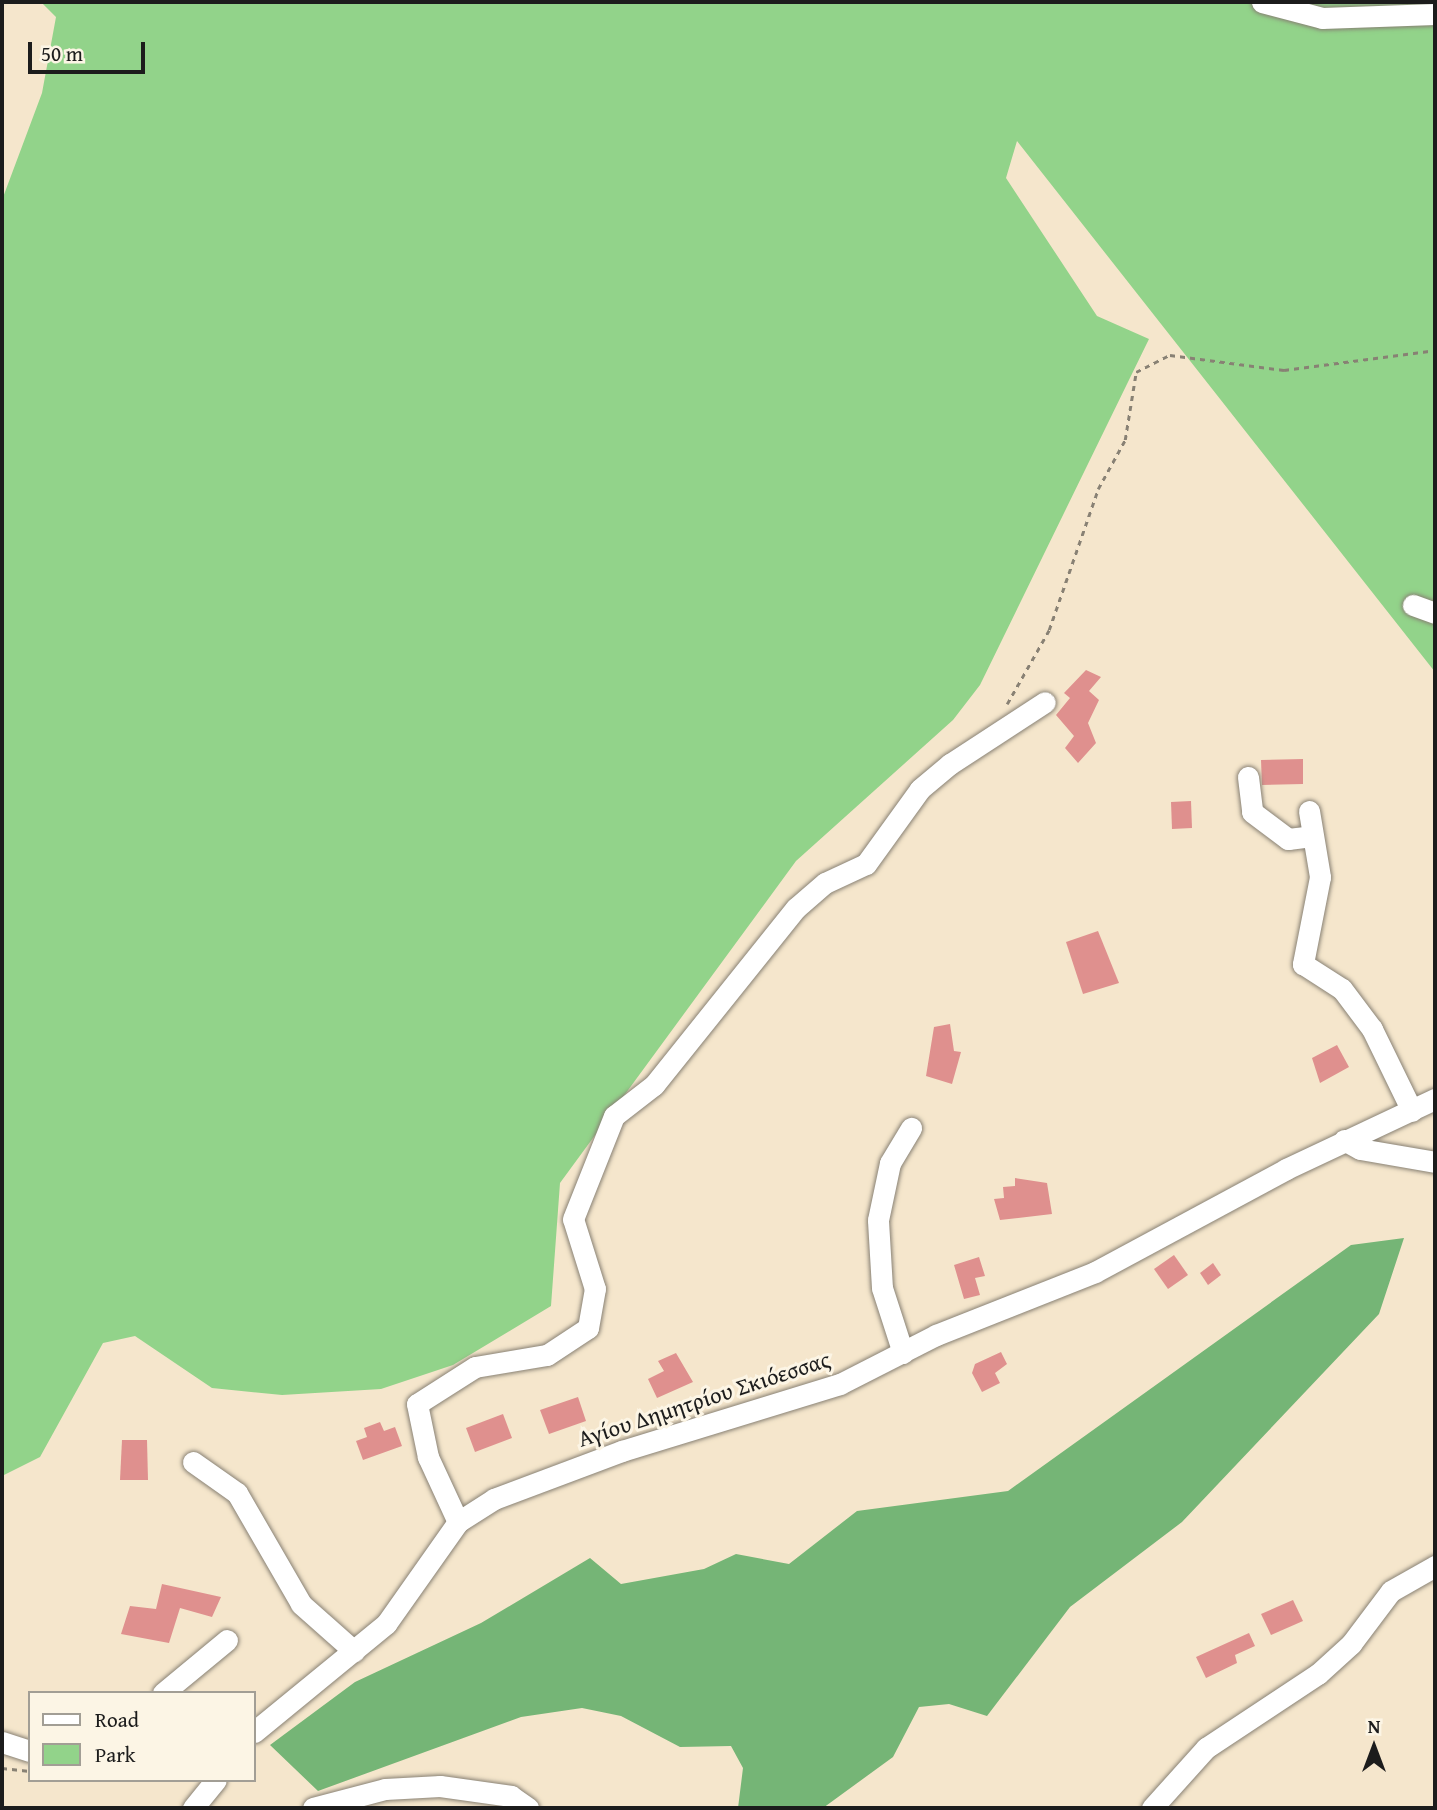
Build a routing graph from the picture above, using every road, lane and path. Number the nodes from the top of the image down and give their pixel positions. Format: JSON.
{"nodes":[{"id":1,"x":1262,"y":2,"type":"edge"},
{"id":2,"x":1435,"y":14,"type":"edge"},
{"id":3,"x":1435,"y":350,"type":"edge"},
{"id":4,"x":1413,"y":605,"type":"dead end"},
{"id":5,"x":1435,"y":613,"type":"edge"},
{"id":6,"x":1045,"y":702,"type":"dead end"},
{"id":7,"x":1003,"y":711,"type":"dead end"},
{"id":8,"x":1248,"y":777,"type":"dead end"},
{"id":9,"x":1309,"y":811,"type":"dead end"},
{"id":10,"x":1312,"y":835,"type":"junction"},
{"id":11,"x":1435,"y":1099,"type":"edge"},
{"id":12,"x":1412,"y":1111,"type":"junction"},
{"id":13,"x":911,"y":1128,"type":"dead end"},
{"id":14,"x":1344,"y":1140,"type":"junction"},
{"id":15,"x":1435,"y":1162,"type":"edge"},
{"id":16,"x":903,"y":1353,"type":"junction"},
{"id":17,"x":192,"y":1462,"type":"dead end"},
{"id":18,"x":458,"y":1522,"type":"junction"},
{"id":19,"x":1435,"y":1566,"type":"edge"},
{"id":20,"x":227,"y":1640,"type":"dead end"},
{"id":21,"x":354,"y":1651,"type":"junction"},
{"id":22,"x":165,"y":1691,"type":"edge"},
{"id":23,"x":256,"y":1730,"type":"edge"},
{"id":24,"x":2,"y":1742,"type":"edge"},
{"id":25,"x":28,"y":1750,"type":"edge"},
{"id":26,"x":2,"y":1769,"type":"edge"},
{"id":27,"x":28,"y":1771,"type":"edge"},
{"id":28,"x":214,"y":1782,"type":"edge"},
{"id":29,"x":193,"y":1808,"type":"edge"},
{"id":30,"x":313,"y":1808,"type":"edge"},
{"id":31,"x":528,"y":1808,"type":"edge"},
{"id":32,"x":1152,"y":1808,"type":"edge"}],
"edges":[{"from":1,"to":2,"type":"street"},
{"from":3,"to":7,"type":"path"},
{"from":4,"to":5,"type":"street"},
{"from":6,"to":18,"type":"street"},
{"from":8,"to":10,"type":"street"},
{"from":9,"to":10,"type":"street"},
{"from":10,"to":12,"type":"street"},
{"from":11,"to":12,"type":"street","name":"Αγίου Δημητρίου Σκιόεσσας"},
{"from":12,"to":14,"type":"street","name":"Αγίου Δημητρίου Σκιόεσσας"},
{"from":13,"to":16,"type":"street"},
{"from":14,"to":15,"type":"street"},
{"from":14,"to":16,"type":"street","name":"Αγίου Δημητρίου Σκιόεσσας"},
{"from":16,"to":18,"type":"street","name":"Αγίου Δημητρίου Σκιόεσσας"},
{"from":17,"to":21,"type":"street"},
{"from":18,"to":21,"type":"street","name":"Αγίου Δημητρίου Σκιόεσσας"},
{"from":19,"to":32,"type":"street"},
{"from":20,"to":22,"type":"street"},
{"from":21,"to":23,"type":"street","name":"Αγίου Δημητρίου Σκιόεσσας"},
{"from":24,"to":25,"type":"street"},
{"from":26,"to":27,"type":"path"},
{"from":28,"to":29,"type":"street"},
{"from":30,"to":31,"type":"street"}]}
